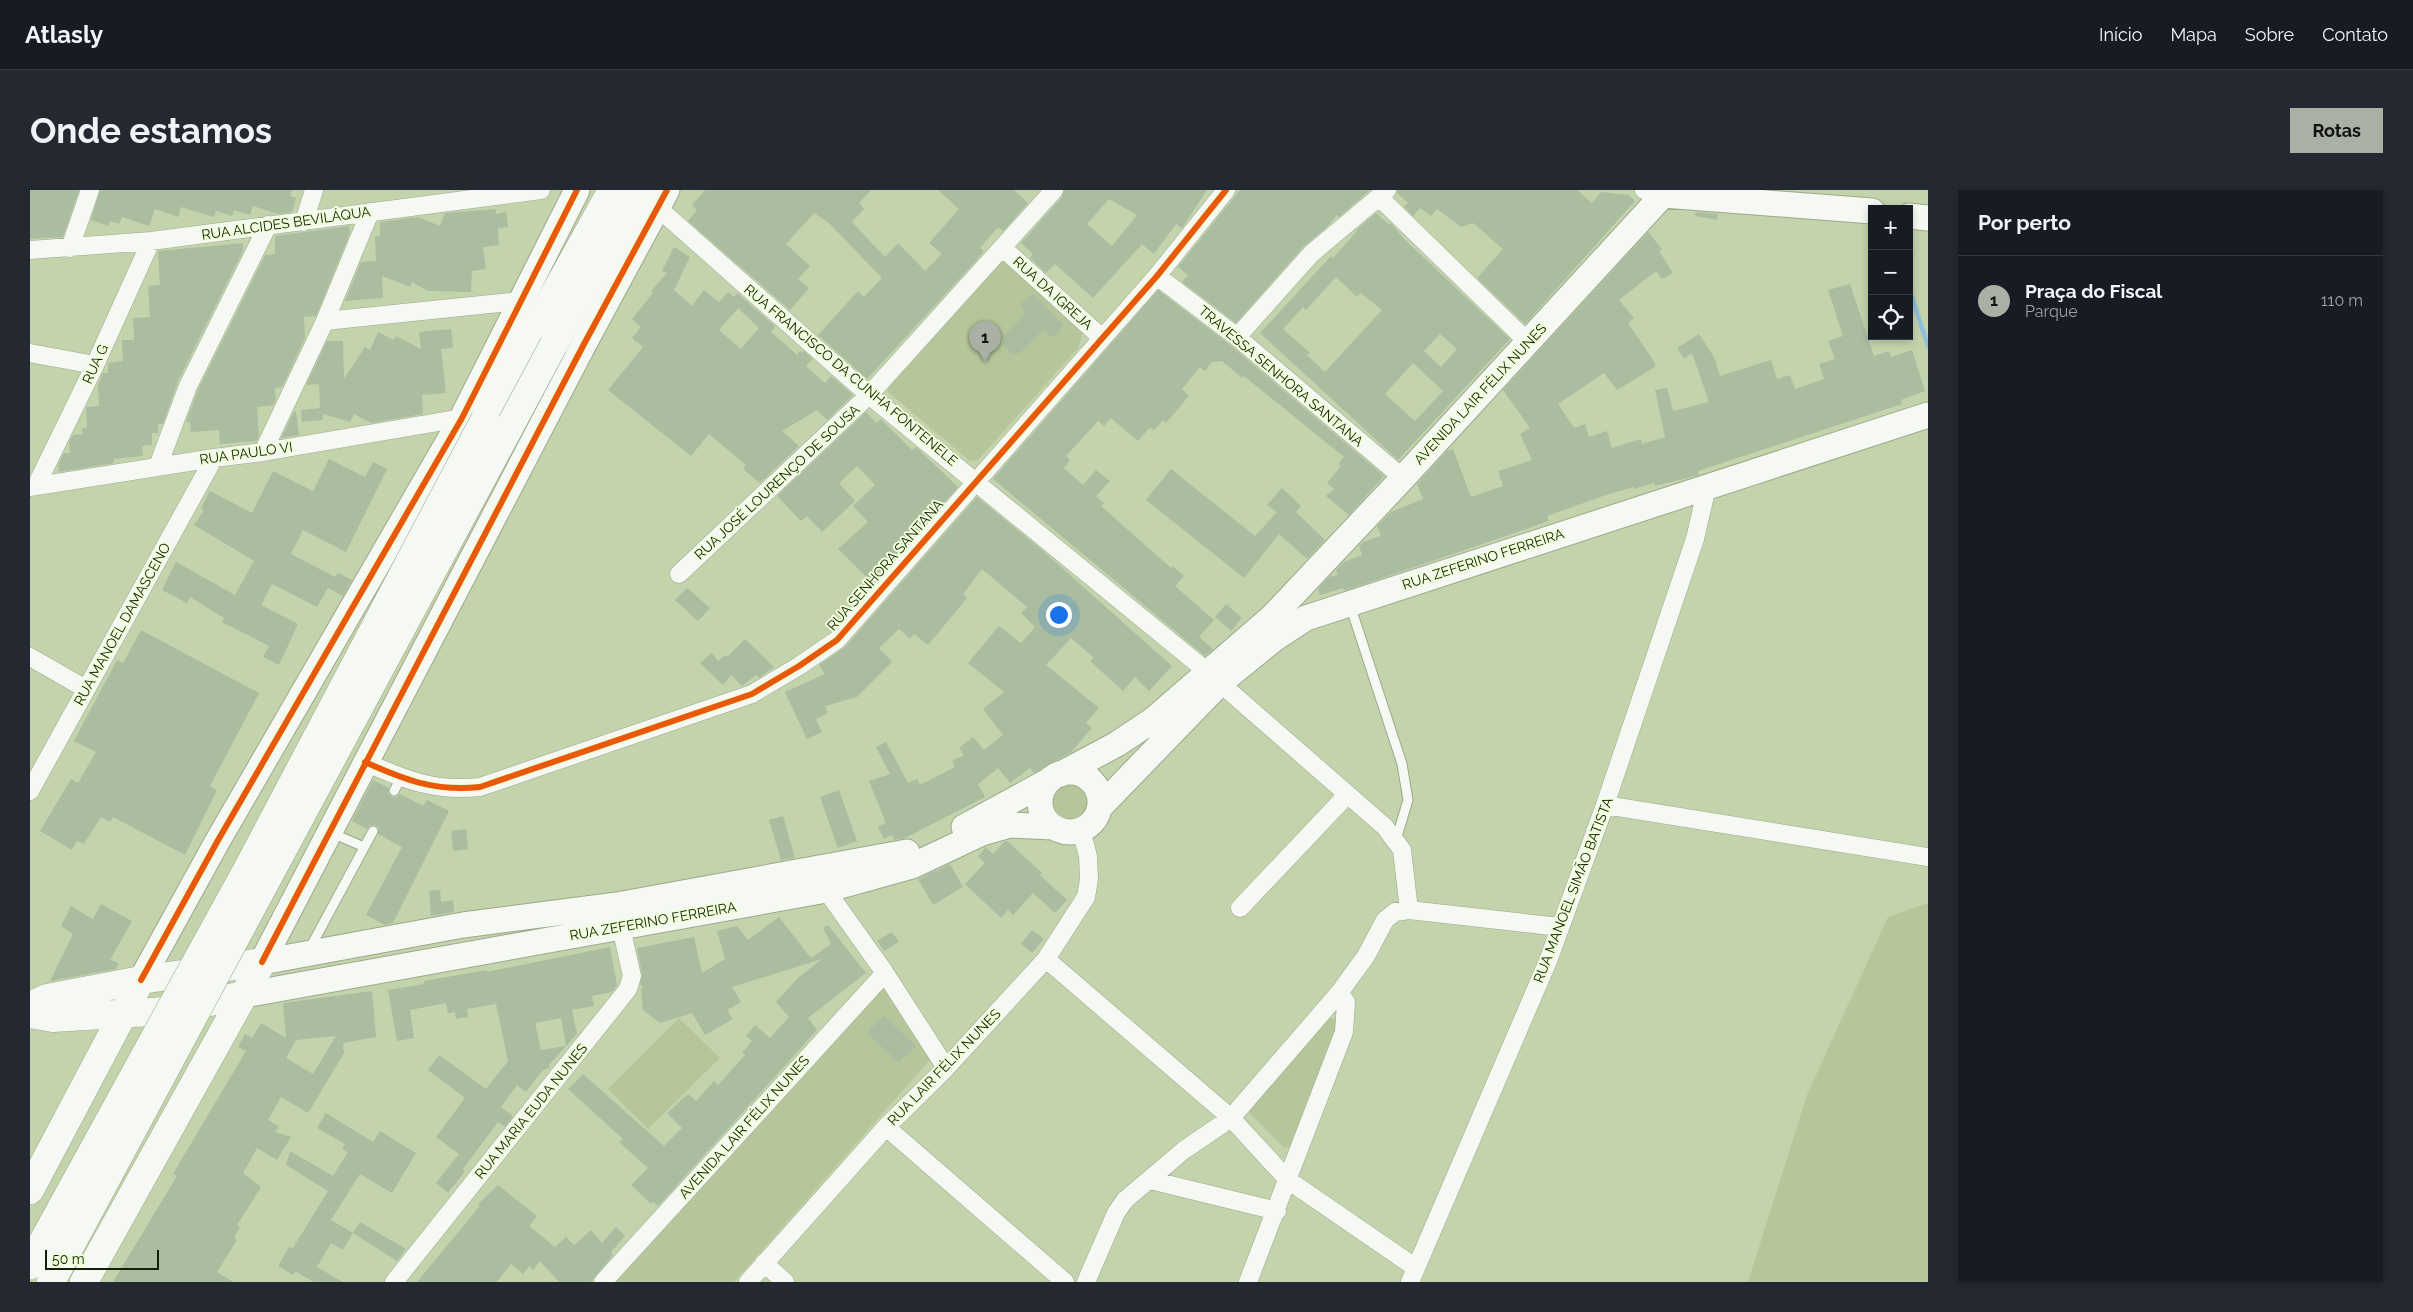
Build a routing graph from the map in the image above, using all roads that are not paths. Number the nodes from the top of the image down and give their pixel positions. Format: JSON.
{"nodes":[{"id":1,"x":90,"y":190,"type":"edge"},
{"id":2,"x":314,"y":190,"type":"edge"},
{"id":3,"x":540,"y":190,"type":"edge"},
{"id":4,"x":577,"y":190,"type":"edge"},
{"id":5,"x":612,"y":190,"type":"edge"},
{"id":6,"x":1054,"y":190,"type":"edge"},
{"id":7,"x":1226,"y":190,"type":"edge"},
{"id":8,"x":1654,"y":192,"type":"edge"},
{"id":9,"x":1383,"y":194,"type":"edge"},
{"id":10,"x":655,"y":196,"type":"edge"},
{"id":11,"x":1868,"y":211,"type":"edge"},
{"id":12,"x":370,"y":212,"type":"junction"},
{"id":13,"x":1913,"y":216,"type":"edge"},
{"id":14,"x":1928,"y":218,"type":"edge"},
{"id":15,"x":304,"y":222,"type":"junction"},
{"id":16,"x":268,"y":225,"type":"junction"},
{"id":17,"x":150,"y":241,"type":"junction"},
{"id":18,"x":70,"y":248,"type":"junction"},
{"id":19,"x":1004,"y":249,"type":"junction"},
{"id":20,"x":30,"y":250,"type":"edge"},
{"id":21,"x":1157,"y":276,"type":"junction"},
{"id":22,"x":520,"y":301,"type":"junction"},
{"id":23,"x":325,"y":320,"type":"junction"},
{"id":24,"x":1102,"y":338,"type":"junction"},
{"id":25,"x":1237,"y":338,"type":"junction"},
{"id":26,"x":1528,"y":342,"type":"junction"},
{"id":27,"x":30,"y":353,"type":"edge"},
{"id":28,"x":94,"y":365,"type":"junction"},
{"id":29,"x":870,"y":395,"type":"junction"},
{"id":30,"x":1928,"y":415,"type":"edge"},
{"id":31,"x":474,"y":418,"type":"junction"},
{"id":32,"x":264,"y":452,"type":"junction"},
{"id":33,"x":214,"y":458,"type":"junction"},
{"id":34,"x":158,"y":466,"type":"junction"},
{"id":35,"x":1403,"y":478,"type":"junction"},
{"id":36,"x":975,"y":480,"type":"junction"},
{"id":37,"x":33,"y":486,"type":"edge"},
{"id":38,"x":1706,"y":487,"type":"junction"},
{"id":39,"x":679,"y":574,"type":"dead end"},
{"id":40,"x":1294,"y":590,"type":"junction"},
{"id":41,"x":1349,"y":603,"type":"junction"},
{"id":42,"x":1306,"y":618,"type":"junction"},
{"id":43,"x":30,"y":657,"type":"edge"},
{"id":44,"x":1214,"y":678,"type":"junction"},
{"id":45,"x":86,"y":689,"type":"junction"},
{"id":46,"x":365,"y":762,"type":"junction"},
{"id":47,"x":1055,"y":777,"type":"junction"},
{"id":48,"x":30,"y":791,"type":"edge"},
{"id":49,"x":1346,"y":795,"type":"junction"},
{"id":50,"x":1605,"y":805,"type":"junction"},
{"id":51,"x":1100,"y":807,"type":"junction"},
{"id":52,"x":1053,"y":827,"type":"junction"},
{"id":53,"x":1081,"y":830,"type":"junction"},
{"id":54,"x":372,"y":831,"type":"dead end"},
{"id":55,"x":329,"y":832,"type":"junction"},
{"id":56,"x":1396,"y":840,"type":"junction"},
{"id":57,"x":364,"y":847,"type":"junction"},
{"id":58,"x":1928,"y":858,"type":"edge"},
{"id":59,"x":826,"y":890,"type":"junction"},
{"id":60,"x":1240,"y":908,"type":"dead end"},
{"id":61,"x":1409,"y":910,"type":"junction"},
{"id":62,"x":463,"y":925,"type":"junction"},
{"id":63,"x":621,"y":927,"type":"junction"},
{"id":64,"x":1560,"y":927,"type":"junction"},
{"id":65,"x":469,"y":953,"type":"junction"},
{"id":66,"x":307,"y":954,"type":"junction"},
{"id":67,"x":1046,"y":960,"type":"junction"},
{"id":68,"x":262,"y":962,"type":"junction"},
{"id":69,"x":885,"y":973,"type":"junction"},
{"id":70,"x":141,"y":980,"type":"junction"},
{"id":71,"x":1339,"y":993,"type":"junction"},
{"id":72,"x":244,"y":996,"type":"junction"},
{"id":73,"x":30,"y":1006,"type":"edge"},
{"id":74,"x":30,"y":1014,"type":"edge"},
{"id":75,"x":122,"y":1014,"type":"junction"},
{"id":76,"x":946,"y":1068,"type":"junction"},
{"id":77,"x":1231,"y":1118,"type":"junction"},
{"id":78,"x":886,"y":1127,"type":"junction"},
{"id":79,"x":1150,"y":1180,"type":"junction"},
{"id":80,"x":1288,"y":1180,"type":"junction"},
{"id":81,"x":30,"y":1190,"type":"edge"},
{"id":82,"x":1277,"y":1211,"type":"junction"},
{"id":83,"x":764,"y":1263,"type":"junction"},
{"id":84,"x":30,"y":1265,"type":"edge"},
{"id":85,"x":1413,"y":1275,"type":"edge"},
{"id":86,"x":51,"y":1282,"type":"edge"},
{"id":87,"x":84,"y":1282,"type":"edge"},
{"id":88,"x":394,"y":1282,"type":"edge"},
{"id":89,"x":603,"y":1282,"type":"edge"},
{"id":90,"x":748,"y":1282,"type":"edge"},
{"id":91,"x":785,"y":1282,"type":"edge"},
{"id":92,"x":1065,"y":1282,"type":"edge"},
{"id":93,"x":1086,"y":1282,"type":"edge"},
{"id":94,"x":1248,"y":1282,"type":"edge"}],
"edges":[{"from":1,"to":18,"type":"street"},
{"from":2,"to":15,"type":"street"},
{"from":3,"to":12,"type":"street","name":"RUA ALCIDES BEVILÁQUA"},
{"from":4,"to":22,"type":"main road"},
{"from":5,"to":31,"type":"highway"},
{"from":6,"to":19,"type":"street","name":"RUA JOSÉ LOURENÇO DE SOUSA"},
{"from":7,"to":21,"type":"street","name":"RUA SENHORA SANTANA"},
{"from":8,"to":11,"type":"main road"},
{"from":8,"to":26,"type":"main road","name":"AVENIDA LAIR FÉLIX NUNES"},
{"from":9,"to":25,"type":"street"},
{"from":9,"to":26,"type":"street"},
{"from":10,"to":29,"type":"street","name":"RUA FRANCISCO DA CUNHA FONTENELE"},
{"from":10,"to":46,"type":"main road"},
{"from":10,"to":86,"type":"highway","bridge":true},
{"from":12,"to":15,"type":"street","name":"RUA ALCIDES BEVILÁQUA"},
{"from":12,"to":23,"type":"street"},
{"from":13,"to":14,"type":"main road"},
{"from":15,"to":16,"type":"street","name":"RUA ALCIDES BEVILÁQUA"},
{"from":16,"to":17,"type":"street","name":"RUA ALCIDES BEVILÁQUA"},
{"from":16,"to":34,"type":"street"},
{"from":17,"to":18,"type":"street","name":"RUA ALCIDES BEVILÁQUA"},
{"from":17,"to":28,"type":"street","name":"RUA G"},
{"from":18,"to":20,"type":"street","name":"RUA ALCIDES BEVILÁQUA"},
{"from":19,"to":24,"type":"street","name":"RUA DA IGREJA"},
{"from":19,"to":29,"type":"street","name":"RUA JOSÉ LOURENÇO DE SOUSA"},
{"from":21,"to":24,"type":"street","name":"RUA SENHORA SANTANA"},
{"from":21,"to":25,"type":"street","name":"TRAVESSA SENHORA SANTANA"},
{"from":22,"to":23,"type":"street"},
{"from":22,"to":31,"type":"main road"},
{"from":23,"to":32,"type":"street"},
{"from":24,"to":36,"type":"street","name":"RUA SENHORA SANTANA"},
{"from":25,"to":35,"type":"street","name":"TRAVESSA SENHORA SANTANA"},
{"from":26,"to":35,"type":"main road","name":"AVENIDA LAIR FÉLIX NUNES"},
{"from":27,"to":28,"type":"street"},
{"from":28,"to":37,"type":"street","name":"RUA G"},
{"from":29,"to":36,"type":"street","name":"RUA FRANCISCO DA CUNHA FONTENELE"},
{"from":29,"to":39,"type":"street","name":"RUA JOSÉ LOURENÇO DE SOUSA"},
{"from":30,"to":38,"type":"main road","name":"RUA ZEFERINO FERREIRA"},
{"from":31,"to":32,"type":"street","name":"RUA PAULO VI"},
{"from":31,"to":70,"type":"main road"},
{"from":31,"to":84,"type":"highway","bridge":true},
{"from":32,"to":33,"type":"street","name":"RUA PAULO VI"},
{"from":33,"to":34,"type":"street","name":"RUA PAULO VI"},
{"from":33,"to":45,"type":"street","name":"RUA MANOEL DAMASCENO"},
{"from":34,"to":37,"type":"street","name":"RUA PAULO VI"},
{"from":35,"to":40,"type":"main road","name":"AVENIDA LAIR FÉLIX NUNES"},
{"from":36,"to":44,"type":"street","name":"RUA FRANCISCO DA CUNHA FONTENELE"},
{"from":36,"to":46,"type":"street","name":"RUA SENHORA SANTANA"},
{"from":38,"to":41,"type":"main road","name":"RUA ZEFERINO FERREIRA"},
{"from":38,"to":50,"type":"street","name":"RUA MANOEL SIMÃO BATISTA"},
{"from":40,"to":42,"type":"main road"},
{"from":40,"to":44,"type":"main road","name":"RUA ZEFERINO FERREIRA"},
{"from":41,"to":42,"type":"main road","name":"RUA ZEFERINO FERREIRA"},
{"from":41,"to":56,"type":"lane"},
{"from":42,"to":44,"type":"main road","name":"RUA ZEFERINO FERREIRA"},
{"from":43,"to":45,"type":"street"},
{"from":44,"to":47,"type":"main road","name":"RUA ZEFERINO FERREIRA"},
{"from":44,"to":49,"type":"street","name":"RUA FRANCISCO DA CUNHA FONTENELE"},
{"from":44,"to":51,"type":"main road","name":"RUA ZEFERINO FERREIRA"},
{"from":45,"to":48,"type":"street","name":"RUA MANOEL DAMASCENO"},
{"from":46,"to":55,"type":"main road"},
{"from":47,"to":51,"type":"main road"},
{"from":47,"to":52,"type":"main road"},
{"from":47,"to":62,"type":"main road","name":"RUA ZEFERINO FERREIRA"},
{"from":49,"to":56,"type":"street","name":"RUA FRANCISCO DA CUNHA FONTENELE"},
{"from":49,"to":60,"type":"street"},
{"from":50,"to":58,"type":"street"},
{"from":50,"to":64,"type":"street","name":"RUA MANOEL SIMÃO BATISTA"},
{"from":51,"to":53,"type":"main road"},
{"from":52,"to":53,"type":"main road"},
{"from":52,"to":59,"type":"main road","name":"RUA ZEFERINO FERREIRA"},
{"from":53,"to":67,"type":"street","name":"RUA LAIR FÉLIX NUNES"},
{"from":54,"to":57,"type":"lane"},
{"from":55,"to":57,"type":"lane"},
{"from":55,"to":68,"type":"main road"},
{"from":56,"to":61,"type":"street"},
{"from":57,"to":66,"type":"lane"},
{"from":59,"to":63,"type":"main road","name":"RUA ZEFERINO FERREIRA"},
{"from":59,"to":69,"type":"street"},
{"from":61,"to":64,"type":"street"},
{"from":61,"to":71,"type":"street"},
{"from":62,"to":65,"type":"main road"},
{"from":62,"to":66,"type":"main road","name":"RUA ZEFERINO FERREIRA"},
{"from":63,"to":65,"type":"main road","name":"RUA ZEFERINO FERREIRA"},
{"from":63,"to":88,"type":"street","name":"RUA MARIA EUDA NUNES"},
{"from":64,"to":85,"type":"street","name":"RUA MANOEL SIMÃO BATISTA"},
{"from":65,"to":72,"type":"main road","name":"RUA ZEFERINO FERREIRA"},
{"from":66,"to":68,"type":"main road","name":"RUA ZEFERINO FERREIRA"},
{"from":67,"to":76,"type":"street","name":"RUA LAIR FÉLIX NUNES"},
{"from":67,"to":77,"type":"street"},
{"from":68,"to":70,"type":"highway"},
{"from":68,"to":72,"type":"highway"},
{"from":69,"to":76,"type":"street"},
{"from":69,"to":89,"type":"street","name":"AVENIDA LAIR FÉLIX NUNES"},
{"from":70,"to":73,"type":"highway"},
{"from":70,"to":75,"type":"highway"},
{"from":71,"to":77,"type":"street"},
{"from":71,"to":80,"type":"street"},
{"from":72,"to":75,"type":"highway"},
{"from":72,"to":87,"type":"highway"},
{"from":74,"to":75,"type":"highway"},
{"from":75,"to":81,"type":"highway"},
{"from":76,"to":78,"type":"street","name":"RUA LAIR FÉLIX NUNES"},
{"from":77,"to":79,"type":"street"},
{"from":77,"to":80,"type":"street"},
{"from":78,"to":83,"type":"street","name":"RUA LAIR FÉLIX NUNES"},
{"from":78,"to":92,"type":"street"},
{"from":79,"to":82,"type":"street"},
{"from":79,"to":93,"type":"street"},
{"from":80,"to":82,"type":"street"},
{"from":80,"to":85,"type":"street"},
{"from":82,"to":94,"type":"street"},
{"from":83,"to":90,"type":"street","name":"RUA LAIR FÉLIX NUNES"},
{"from":83,"to":91,"type":"street"}]}
